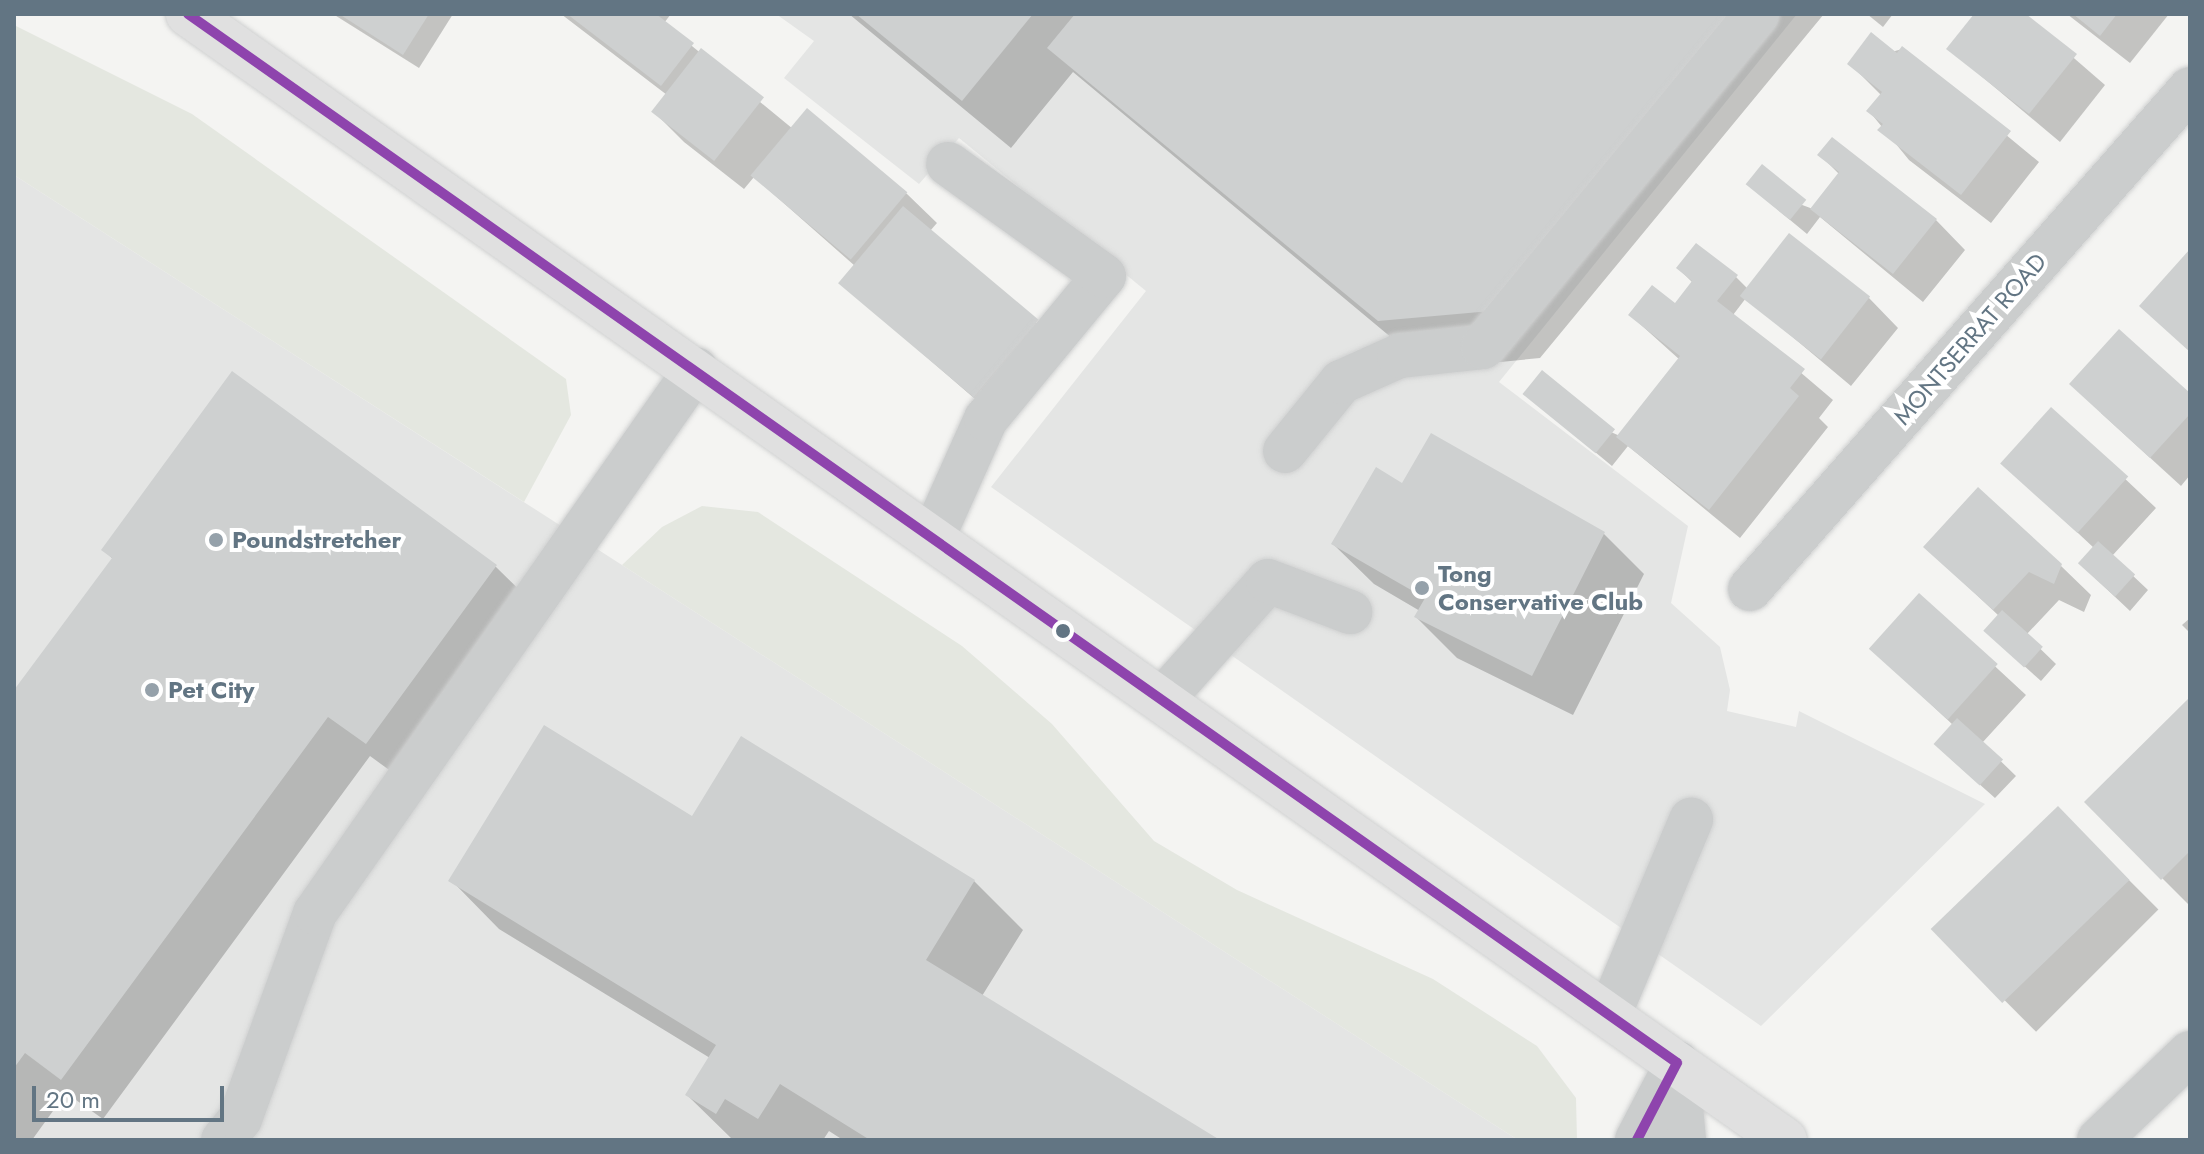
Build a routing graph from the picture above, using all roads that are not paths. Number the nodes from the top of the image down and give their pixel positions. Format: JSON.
{"nodes":[{"id":1,"x":188,"y":14,"type":"edge"},
{"id":2,"x":1757,"y":14,"type":"edge"},
{"id":3,"x":2190,"y":89,"type":"edge"},
{"id":4,"x":948,"y":164,"type":"dead end"},
{"id":5,"x":696,"y":369,"type":"junction"},
{"id":6,"x":1285,"y":451,"type":"dead end"},
{"id":7,"x":934,"y":535,"type":"junction"},
{"id":8,"x":1750,"y":589,"type":"dead end"},
{"id":9,"x":1350,"y":612,"type":"dead end"},
{"id":10,"x":1162,"y":700,"type":"junction"},
{"id":11,"x":1691,"y":820,"type":"dead end"},
{"id":12,"x":1609,"y":1015,"type":"junction"},
{"id":13,"x":2190,"y":1053,"type":"edge"},
{"id":14,"x":1677,"y":1063,"type":"junction"},
{"id":15,"x":223,"y":1140,"type":"edge"},
{"id":16,"x":1637,"y":1140,"type":"edge"},
{"id":17,"x":1684,"y":1140,"type":"edge"},
{"id":18,"x":1785,"y":1140,"type":"edge"},
{"id":19,"x":2099,"y":1140,"type":"edge"}],
"edges":[{"from":1,"to":5,"type":"highway"},
{"from":2,"to":6,"type":"street"},
{"from":3,"to":8,"type":"street","name":"MONTSERRAT ROAD"},
{"from":4,"to":7,"type":"street"},
{"from":5,"to":7,"type":"highway"},
{"from":5,"to":15,"type":"street"},
{"from":7,"to":10,"type":"highway"},
{"from":9,"to":10,"type":"street"},
{"from":10,"to":12,"type":"highway"},
{"from":11,"to":12,"type":"street"},
{"from":12,"to":14,"type":"highway"},
{"from":13,"to":19,"type":"street"},
{"from":14,"to":16,"type":"street"},
{"from":14,"to":17,"type":"street"},
{"from":14,"to":18,"type":"highway"}]}
